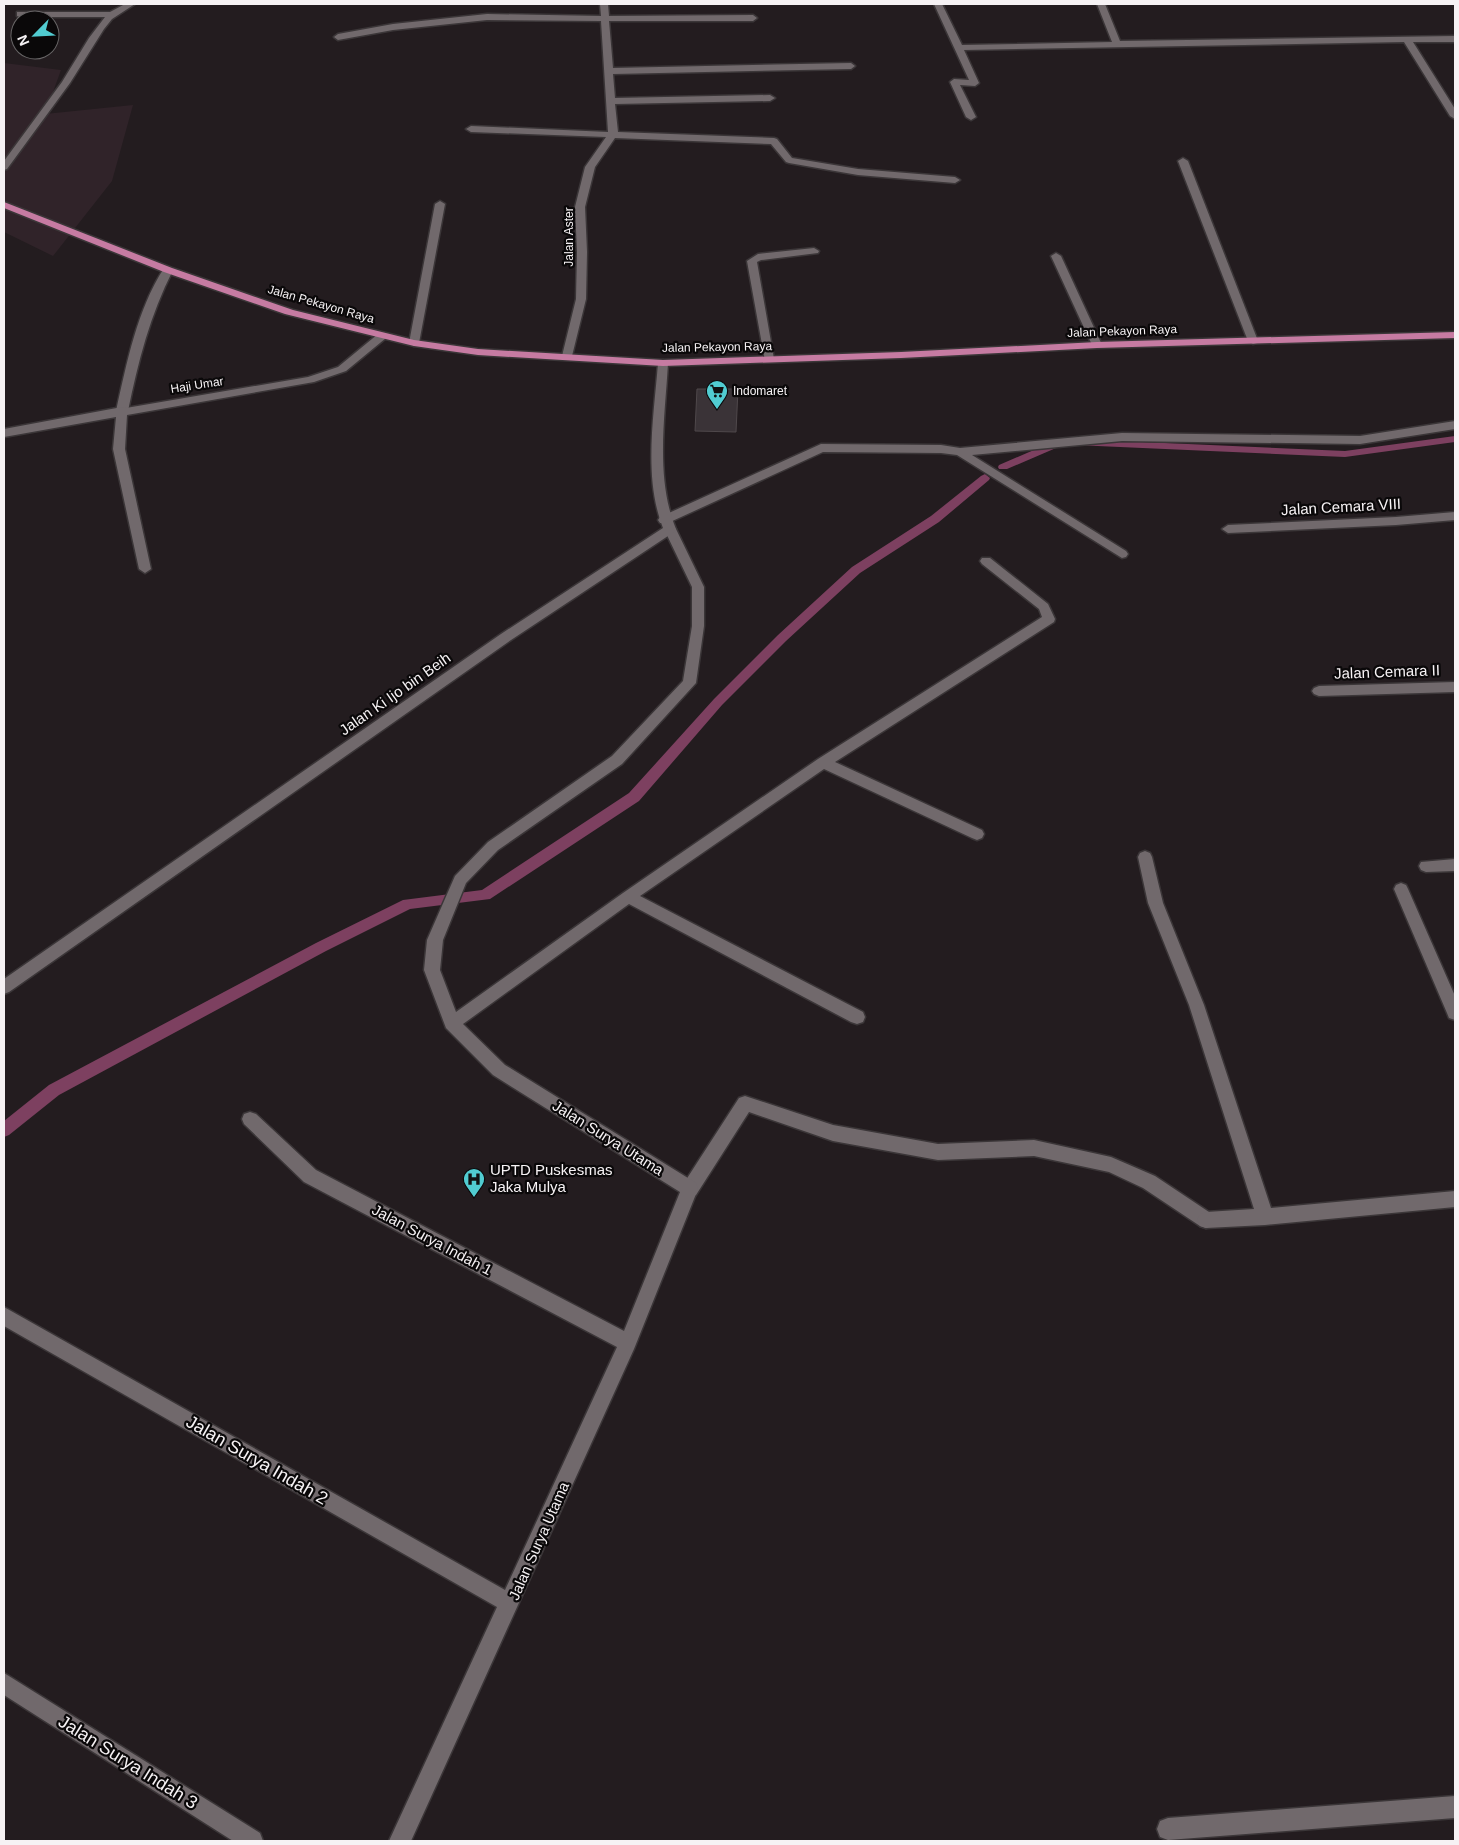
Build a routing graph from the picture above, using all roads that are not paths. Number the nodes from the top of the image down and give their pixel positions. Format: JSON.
{"nodes":[{"id":1,"x":131,"y":4,"type":"edge"},
{"id":2,"x":604,"y":4,"type":"edge"},
{"id":3,"x":938,"y":4,"type":"edge"},
{"id":4,"x":1101,"y":4,"type":"edge"},
{"id":5,"x":60,"y":14,"type":"edge"},
{"id":6,"x":111,"y":15,"type":"junction"},
{"id":7,"x":605,"y":18,"type":"junction"},
{"id":8,"x":753,"y":18,"type":"dead end"},
{"id":9,"x":338,"y":36,"type":"dead end"},
{"id":10,"x":1455,"y":39,"type":"edge"},
{"id":11,"x":1408,"y":40,"type":"junction"},
{"id":12,"x":1117,"y":44,"type":"junction"},
{"id":13,"x":959,"y":48,"type":"junction"},
{"id":14,"x":851,"y":66,"type":"dead end"},
{"id":15,"x":610,"y":71,"type":"junction"},
{"id":16,"x":770,"y":98,"type":"dead end"},
{"id":17,"x":612,"y":101,"type":"junction"},
{"id":18,"x":1455,"y":116,"type":"edge"},
{"id":19,"x":971,"y":117,"type":"dead end"},
{"id":20,"x":472,"y":129,"type":"dead end"},
{"id":21,"x":613,"y":134,"type":"junction"},
{"id":22,"x":1183,"y":161,"type":"dead end"},
{"id":23,"x":4,"y":167,"type":"edge"},
{"id":24,"x":955,"y":180,"type":"dead end"},
{"id":25,"x":440,"y":204,"type":"dead end"},
{"id":26,"x":4,"y":205,"type":"edge"},
{"id":27,"x":814,"y":251,"type":"dead end"},
{"id":28,"x":1056,"y":256,"type":"dead end"},
{"id":29,"x":168,"y":270,"type":"junction"},
{"id":30,"x":1455,"y":335,"type":"edge"},
{"id":31,"x":382,"y":336,"type":"junction"},
{"id":32,"x":1252,"y":341,"type":"junction"},
{"id":33,"x":414,"y":343,"type":"junction"},
{"id":34,"x":1098,"y":345,"type":"junction"},
{"id":35,"x":567,"y":356,"type":"junction"},
{"id":36,"x":769,"y":359,"type":"junction"},
{"id":37,"x":663,"y":362,"type":"junction"},
{"id":38,"x":122,"y":411,"type":"junction"},
{"id":39,"x":1455,"y":425,"type":"edge"},
{"id":40,"x":4,"y":433,"type":"edge"},
{"id":41,"x":960,"y":452,"type":"junction"},
{"id":42,"x":1455,"y":516,"type":"edge"},
{"id":43,"x":667,"y":524,"type":"junction"},
{"id":44,"x":1228,"y":529,"type":"dead end"},
{"id":45,"x":1122,"y":554,"type":"dead end"},
{"id":46,"x":986,"y":561,"type":"dead end"},
{"id":47,"x":145,"y":569,"type":"dead end"},
{"id":48,"x":1455,"y":687,"type":"edge"},
{"id":49,"x":1319,"y":691,"type":"dead end"},
{"id":50,"x":823,"y":763,"type":"junction"},
{"id":51,"x":978,"y":834,"type":"dead end"},
{"id":52,"x":1145,"y":857,"type":"dead end"},
{"id":53,"x":1455,"y":865,"type":"edge"},
{"id":54,"x":1426,"y":866,"type":"dead end"},
{"id":55,"x":1401,"y":889,"type":"dead end"},
{"id":56,"x":628,"y":897,"type":"junction"},
{"id":57,"x":4,"y":987,"type":"edge"},
{"id":58,"x":1455,"y":1013,"type":"edge"},
{"id":59,"x":857,"y":1017,"type":"dead end"},
{"id":60,"x":452,"y":1023,"type":"junction"},
{"id":61,"x":250,"y":1119,"type":"dead end"},
{"id":62,"x":690,"y":1188,"type":"junction"},
{"id":63,"x":1455,"y":1199,"type":"edge"},
{"id":64,"x":1265,"y":1217,"type":"junction"},
{"id":65,"x":4,"y":1316,"type":"edge"},
{"id":66,"x":628,"y":1343,"type":"junction"},
{"id":67,"x":510,"y":1604,"type":"junction"},
{"id":68,"x":4,"y":1683,"type":"edge"},
{"id":69,"x":1455,"y":1807,"type":"edge"},
{"id":70,"x":1168,"y":1829,"type":"dead end"},
{"id":71,"x":252,"y":1841,"type":"edge"},
{"id":72,"x":400,"y":1841,"type":"edge"}],
"edges":[{"from":1,"to":6,"type":"street"},
{"from":2,"to":7,"type":"street"},
{"from":3,"to":13,"type":"street"},
{"from":4,"to":12,"type":"street"},
{"from":5,"to":6,"type":"street"},
{"from":6,"to":23,"type":"street"},
{"from":7,"to":8,"type":"street"},
{"from":7,"to":9,"type":"street"},
{"from":7,"to":15,"type":"street"},
{"from":10,"to":11,"type":"street"},
{"from":11,"to":12,"type":"street"},
{"from":11,"to":18,"type":"street"},
{"from":12,"to":13,"type":"street"},
{"from":13,"to":19,"type":"street"},
{"from":14,"to":15,"type":"street"},
{"from":15,"to":17,"type":"street"},
{"from":16,"to":17,"type":"street"},
{"from":17,"to":21,"type":"street"},
{"from":20,"to":21,"type":"street"},
{"from":21,"to":24,"type":"street"},
{"from":21,"to":35,"type":"street","name":"Jalan Aster"},
{"from":22,"to":32,"type":"street"},
{"from":25,"to":33,"type":"street"},
{"from":26,"to":29,"type":"main road","name":"Jalan Pekayon Raya"},
{"from":27,"to":36,"type":"street"},
{"from":28,"to":34,"type":"street"},
{"from":29,"to":31,"type":"main road","name":"Jalan Pekayon Raya"},
{"from":29,"to":38,"type":"street"},
{"from":30,"to":32,"type":"main road","name":"Jalan Pekayon Raya"},
{"from":31,"to":33,"type":"main road","name":"Jalan Pekayon Raya"},
{"from":31,"to":38,"type":"street","name":"Haji Umar"},
{"from":32,"to":34,"type":"main road","name":"Jalan Pekayon Raya"},
{"from":33,"to":35,"type":"main road","name":"Jalan Pekayon Raya"},
{"from":34,"to":36,"type":"main road","name":"Jalan Pekayon Raya"},
{"from":35,"to":37,"type":"main road","name":"Jalan Pekayon Raya"},
{"from":36,"to":37,"type":"main road","name":"Jalan Pekayon Raya"},
{"from":37,"to":43,"type":"street"},
{"from":38,"to":40,"type":"street","name":"Haji Umar"},
{"from":38,"to":47,"type":"street"},
{"from":39,"to":41,"type":"street"},
{"from":41,"to":43,"type":"street","name":"Jalan Ki Ijo bin Beih"},
{"from":41,"to":45,"type":"street"},
{"from":42,"to":44,"type":"street","name":"Jalan Cemara VIII"},
{"from":43,"to":57,"type":"street","name":"Jalan Ki Ijo bin Beih"},
{"from":43,"to":60,"type":"street","name":"Jalan Surya Utama"},
{"from":46,"to":50,"type":"street"},
{"from":48,"to":49,"type":"street","name":"Jalan Cemara II"},
{"from":50,"to":51,"type":"street"},
{"from":50,"to":56,"type":"street"},
{"from":52,"to":64,"type":"street"},
{"from":53,"to":54,"type":"street"},
{"from":55,"to":58,"type":"street"},
{"from":56,"to":59,"type":"street"},
{"from":56,"to":60,"type":"street"},
{"from":60,"to":62,"type":"street","name":"Jalan Surya Utama"},
{"from":61,"to":66,"type":"street","name":"Jalan Surya Indah 1"},
{"from":62,"to":64,"type":"street"},
{"from":62,"to":66,"type":"street","name":"Jalan Surya Utama"},
{"from":63,"to":64,"type":"street"},
{"from":65,"to":67,"type":"street","name":"Jalan Surya Indah 2"},
{"from":66,"to":67,"type":"street","name":"Jalan Surya Utama"},
{"from":67,"to":72,"type":"street","name":"Jalan Surya Utama"},
{"from":68,"to":71,"type":"street","name":"Jalan Surya Indah 3"},
{"from":69,"to":70,"type":"street"}]}
